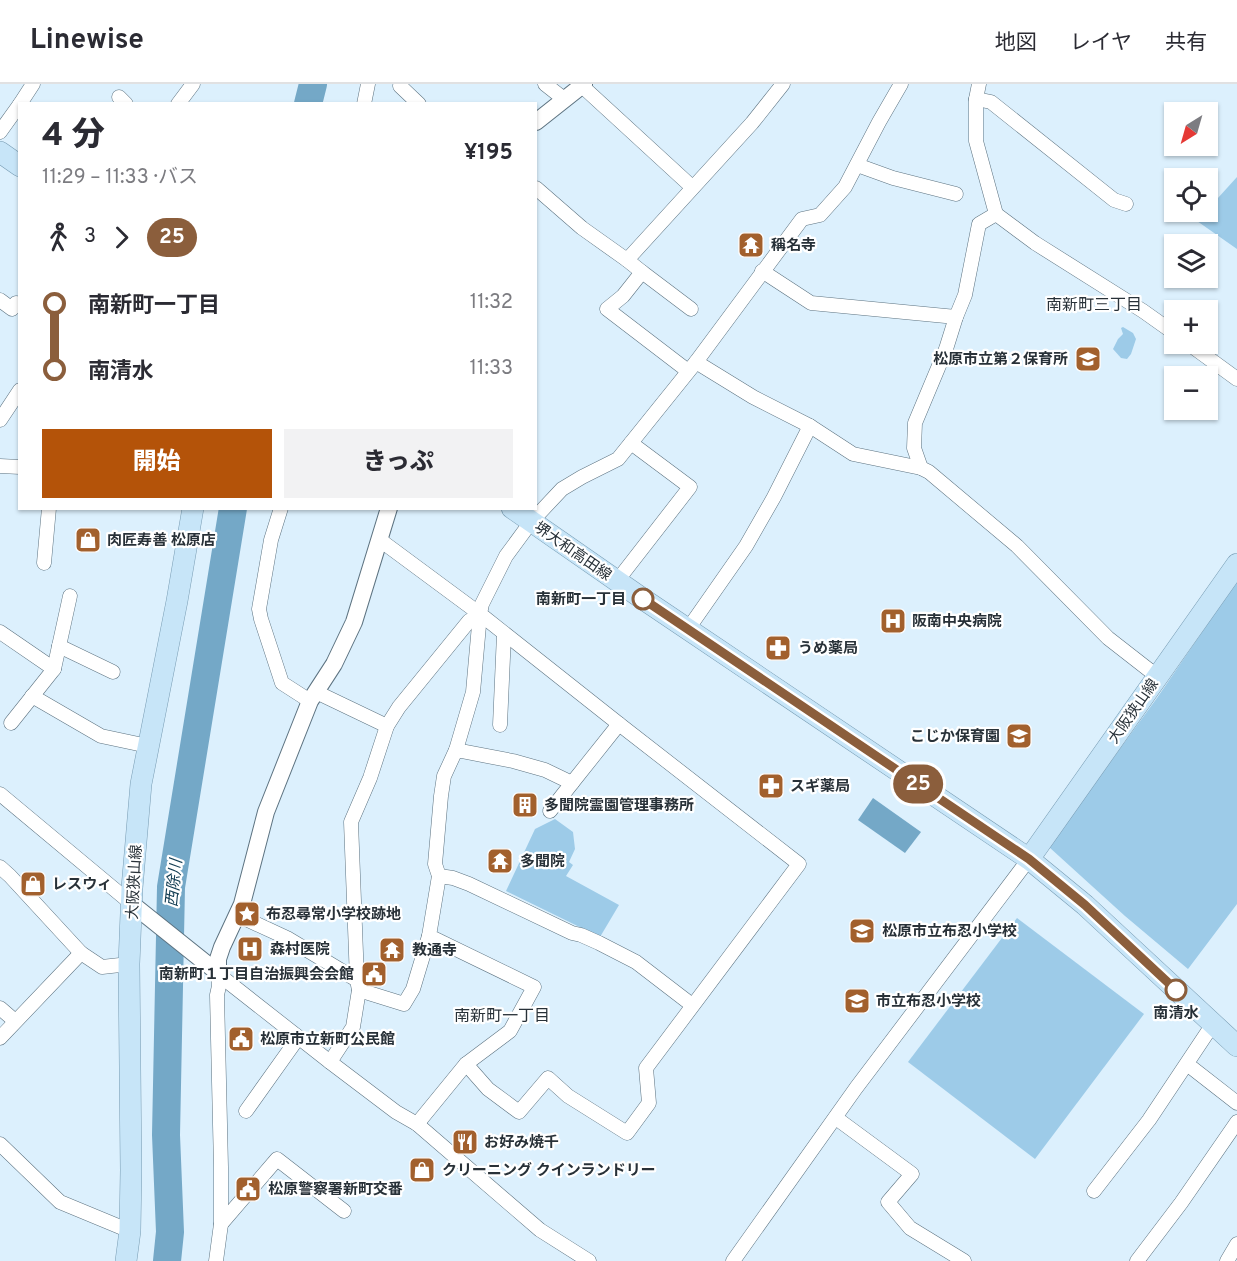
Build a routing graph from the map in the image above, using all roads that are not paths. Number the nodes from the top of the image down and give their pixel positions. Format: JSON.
{"nodes":[{"id":1,"x":33,"y":84,"type":"edge"},
{"id":2,"x":193,"y":84,"type":"edge"},
{"id":3,"x":368,"y":84,"type":"edge"},
{"id":4,"x":545,"y":84,"type":"edge"},
{"id":5,"x":783,"y":84,"type":"edge"},
{"id":6,"x":901,"y":84,"type":"edge"},
{"id":7,"x":979,"y":84,"type":"edge"},
{"id":8,"x":583,"y":85,"type":"edge"},
{"id":9,"x":400,"y":86,"type":"dead end"},
{"id":10,"x":564,"y":99,"type":"junction"},
{"id":11,"x":976,"y":99,"type":"junction"},
{"id":12,"x":21,"y":102,"type":"edge"},
{"id":13,"x":180,"y":102,"type":"edge"},
{"id":14,"x":364,"y":102,"type":"edge"},
{"id":15,"x":417,"y":102,"type":"edge"},
{"id":16,"x":18,"y":107,"type":"edge"},
{"id":17,"x":537,"y":121,"type":"edge"},
{"id":18,"x":0,"y":132,"type":"edge"},
{"id":19,"x":0,"y":152,"type":"edge"},
{"id":20,"x":18,"y":165,"type":"edge"},
{"id":21,"x":857,"y":165,"type":"junction"},
{"id":22,"x":692,"y":187,"type":"junction"},
{"id":23,"x":537,"y":189,"type":"edge"},
{"id":24,"x":956,"y":194,"type":"dead end"},
{"id":25,"x":1126,"y":204,"type":"dead end"},
{"id":26,"x":996,"y":214,"type":"junction"},
{"id":27,"x":627,"y":261,"type":"junction"},
{"id":28,"x":762,"y":271,"type":"junction"},
{"id":29,"x":642,"y":272,"type":"junction"},
{"id":30,"x":0,"y":300,"type":"edge"},
{"id":31,"x":18,"y":304,"type":"edge"},
{"id":32,"x":691,"y":309,"type":"dead end"},
{"id":33,"x":956,"y":317,"type":"junction"},
{"id":34,"x":1164,"y":326,"type":"edge"},
{"id":35,"x":1203,"y":354,"type":"edge"},
{"id":36,"x":692,"y":366,"type":"junction"},
{"id":37,"x":1237,"y":379,"type":"edge"},
{"id":38,"x":18,"y":393,"type":"edge"},
{"id":39,"x":0,"y":420,"type":"edge"},
{"id":40,"x":810,"y":426,"type":"junction"},
{"id":41,"x":631,"y":443,"type":"junction"},
{"id":42,"x":0,"y":466,"type":"edge"},
{"id":43,"x":18,"y":467,"type":"edge"},
{"id":44,"x":921,"y":468,"type":"junction"},
{"id":45,"x":49,"y":510,"type":"edge"},
{"id":46,"x":193,"y":510,"type":"edge"},
{"id":47,"x":280,"y":510,"type":"edge"},
{"id":48,"x":388,"y":510,"type":"edge"},
{"id":49,"x":515,"y":510,"type":"edge"},
{"id":50,"x":531,"y":522,"type":"junction"},
{"id":51,"x":380,"y":540,"type":"junction"},
{"id":52,"x":45,"y":563,"type":"dead end"},
{"id":53,"x":1237,"y":564,"type":"edge"},
{"id":54,"x":617,"y":580,"type":"junction"},
{"id":55,"x":70,"y":596,"type":"dead end"},
{"id":56,"x":480,"y":614,"type":"junction"},
{"id":57,"x":688,"y":629,"type":"junction"},
{"id":58,"x":504,"y":634,"type":"junction"},
{"id":59,"x":1,"y":635,"type":"edge"},
{"id":60,"x":59,"y":646,"type":"junction"},
{"id":61,"x":54,"y":669,"type":"junction"},
{"id":62,"x":113,"y":672,"type":"dead end"},
{"id":63,"x":1158,"y":677,"type":"junction"},
{"id":64,"x":32,"y":696,"type":"junction"},
{"id":65,"x":313,"y":696,"type":"junction"},
{"id":66,"x":11,"y":723,"type":"dead end"},
{"id":67,"x":619,"y":724,"type":"junction"},
{"id":68,"x":500,"y":725,"type":"dead end"},
{"id":69,"x":387,"y":726,"type":"junction"},
{"id":70,"x":148,"y":746,"type":"junction"},
{"id":71,"x":456,"y":750,"type":"junction"},
{"id":72,"x":572,"y":783,"type":"junction"},
{"id":73,"x":0,"y":794,"type":"edge"},
{"id":74,"x":550,"y":812,"type":"dead end"},
{"id":75,"x":1029,"y":859,"type":"junction"},
{"id":76,"x":0,"y":867,"type":"edge"},
{"id":77,"x":439,"y":876,"type":"junction"},
{"id":78,"x":136,"y":908,"type":"junction"},
{"id":79,"x":237,"y":915,"type":"junction"},
{"id":80,"x":429,"y":936,"type":"junction"},
{"id":81,"x":81,"y":953,"type":"junction"},
{"id":82,"x":129,"y":964,"type":"junction"},
{"id":83,"x":215,"y":971,"type":"junction"},
{"id":84,"x":358,"y":985,"type":"junction"},
{"id":85,"x":693,"y":1005,"type":"junction"},
{"id":86,"x":0,"y":1008,"type":"edge"},
{"id":87,"x":15,"y":1021,"type":"junction"},
{"id":88,"x":1213,"y":1024,"type":"junction"},
{"id":89,"x":0,"y":1038,"type":"edge"},
{"id":90,"x":298,"y":1038,"type":"junction"},
{"id":91,"x":1237,"y":1047,"type":"edge"},
{"id":92,"x":330,"y":1062,"type":"junction"},
{"id":93,"x":466,"y":1064,"type":"junction"},
{"id":94,"x":1187,"y":1064,"type":"junction"},
{"id":95,"x":1237,"y":1103,"type":"edge"},
{"id":96,"x":246,"y":1111,"type":"dead end"},
{"id":97,"x":836,"y":1118,"type":"junction"},
{"id":98,"x":1237,"y":1122,"type":"edge"},
{"id":99,"x":417,"y":1124,"type":"junction"},
{"id":100,"x":0,"y":1144,"type":"edge"},
{"id":101,"x":1094,"y":1191,"type":"dead end"},
{"id":102,"x":344,"y":1211,"type":"dead end"},
{"id":103,"x":221,"y":1224,"type":"junction"},
{"id":104,"x":130,"y":1231,"type":"junction"},
{"id":105,"x":1237,"y":1244,"type":"edge"},
{"id":106,"x":580,"y":1259,"type":"edge"},
{"id":107,"x":126,"y":1261,"type":"edge"},
{"id":108,"x":216,"y":1261,"type":"edge"},
{"id":109,"x":733,"y":1261,"type":"edge"},
{"id":110,"x":964,"y":1261,"type":"edge"},
{"id":111,"x":1137,"y":1261,"type":"edge"},
{"id":112,"x":1227,"y":1261,"type":"edge"}],
"edges":[{"from":1,"to":12,"type":"street"},
{"from":2,"to":13,"type":"street"},
{"from":3,"to":14,"type":"street"},
{"from":4,"to":10,"type":"street"},
{"from":5,"to":22,"type":"street"},
{"from":6,"to":21,"type":"street"},
{"from":7,"to":11,"type":"street"},
{"from":8,"to":10,"type":"street"},
{"from":8,"to":22,"type":"street"},
{"from":9,"to":15,"type":"street"},
{"from":10,"to":17,"type":"street"},
{"from":11,"to":25,"type":"street"},
{"from":11,"to":26,"type":"street"},
{"from":16,"to":18,"type":"street"},
{"from":19,"to":20,"type":"main road"},
{"from":21,"to":24,"type":"street"},
{"from":21,"to":28,"type":"street"},
{"from":22,"to":27,"type":"street"},
{"from":23,"to":27,"type":"street"},
{"from":26,"to":33,"type":"street"},
{"from":26,"to":34,"type":"street"},
{"from":27,"to":29,"type":"street"},
{"from":28,"to":33,"type":"street"},
{"from":28,"to":36,"type":"street"},
{"from":29,"to":32,"type":"street"},
{"from":29,"to":36,"type":"street"},
{"from":30,"to":31,"type":"street"},
{"from":33,"to":44,"type":"street"},
{"from":35,"to":37,"type":"street"},
{"from":36,"to":40,"type":"street"},
{"from":36,"to":41,"type":"street"},
{"from":38,"to":39,"type":"street"},
{"from":40,"to":44,"type":"street"},
{"from":40,"to":57,"type":"street"},
{"from":41,"to":50,"type":"street"},
{"from":41,"to":54,"type":"street"},
{"from":42,"to":43,"type":"street"},
{"from":44,"to":63,"type":"street"},
{"from":45,"to":52,"type":"street"},
{"from":46,"to":70,"type":"main road","name":"大阪狭山線"},
{"from":47,"to":65,"type":"street"},
{"from":48,"to":51,"type":"street"},
{"from":49,"to":50,"type":"main road","name":"堺大和高田線"},
{"from":50,"to":54,"type":"main road","name":"堺大和高田線"},
{"from":50,"to":56,"type":"street"},
{"from":51,"to":56,"type":"street"},
{"from":51,"to":65,"type":"street"},
{"from":53,"to":63,"type":"main road","name":"大阪狭山線"},
{"from":54,"to":57,"type":"main road","name":"堺大和高田線"},
{"from":55,"to":60,"type":"street"},
{"from":56,"to":58,"type":"street"},
{"from":56,"to":69,"type":"street"},
{"from":56,"to":71,"type":"street"},
{"from":57,"to":75,"type":"main road","name":"堺大和高田線"},
{"from":58,"to":67,"type":"street"},
{"from":58,"to":68,"type":"street"},
{"from":59,"to":61,"type":"street"},
{"from":60,"to":61,"type":"street"},
{"from":60,"to":62,"type":"street"},
{"from":61,"to":64,"type":"street"},
{"from":63,"to":75,"type":"main road","name":"大阪狭山線"},
{"from":64,"to":66,"type":"street"},
{"from":64,"to":70,"type":"street"},
{"from":65,"to":69,"type":"street"},
{"from":65,"to":79,"type":"street"},
{"from":67,"to":72,"type":"street"},
{"from":67,"to":85,"type":"street"},
{"from":69,"to":84,"type":"street"},
{"from":70,"to":78,"type":"main road","name":"大阪狭山線"},
{"from":71,"to":72,"type":"street"},
{"from":71,"to":77,"type":"street"},
{"from":72,"to":74,"type":"street"},
{"from":73,"to":78,"type":"street"},
{"from":75,"to":88,"type":"main road","name":"堺大和高田線"},
{"from":75,"to":97,"type":"street"},
{"from":76,"to":81,"type":"street"},
{"from":77,"to":80,"type":"street"},
{"from":77,"to":85,"type":"street"},
{"from":78,"to":82,"type":"main road","name":"大阪狭山線"},
{"from":78,"to":83,"type":"street"},
{"from":79,"to":83,"type":"street"},
{"from":79,"to":84,"type":"street"},
{"from":80,"to":84,"type":"street"},
{"from":80,"to":93,"type":"street"},
{"from":81,"to":82,"type":"street"},
{"from":81,"to":87,"type":"street"},
{"from":82,"to":104,"type":"main road","name":"大阪狭山線"},
{"from":83,"to":90,"type":"street"},
{"from":83,"to":103,"type":"street"},
{"from":84,"to":92,"type":"street"},
{"from":85,"to":93,"type":"street"},
{"from":86,"to":87,"type":"street"},
{"from":87,"to":89,"type":"street"},
{"from":88,"to":91,"type":"main road","name":"堺大和高田線"},
{"from":88,"to":94,"type":"street"},
{"from":90,"to":92,"type":"street"},
{"from":90,"to":96,"type":"street"},
{"from":92,"to":99,"type":"street"},
{"from":93,"to":99,"type":"street"},
{"from":94,"to":95,"type":"street"},
{"from":94,"to":101,"type":"street"},
{"from":97,"to":109,"type":"street"},
{"from":97,"to":110,"type":"street"},
{"from":98,"to":111,"type":"street"},
{"from":99,"to":106,"type":"street"},
{"from":100,"to":104,"type":"street"},
{"from":102,"to":103,"type":"street"},
{"from":103,"to":108,"type":"street"},
{"from":104,"to":107,"type":"main road","name":"大阪狭山線"},
{"from":105,"to":112,"type":"street"}]}
